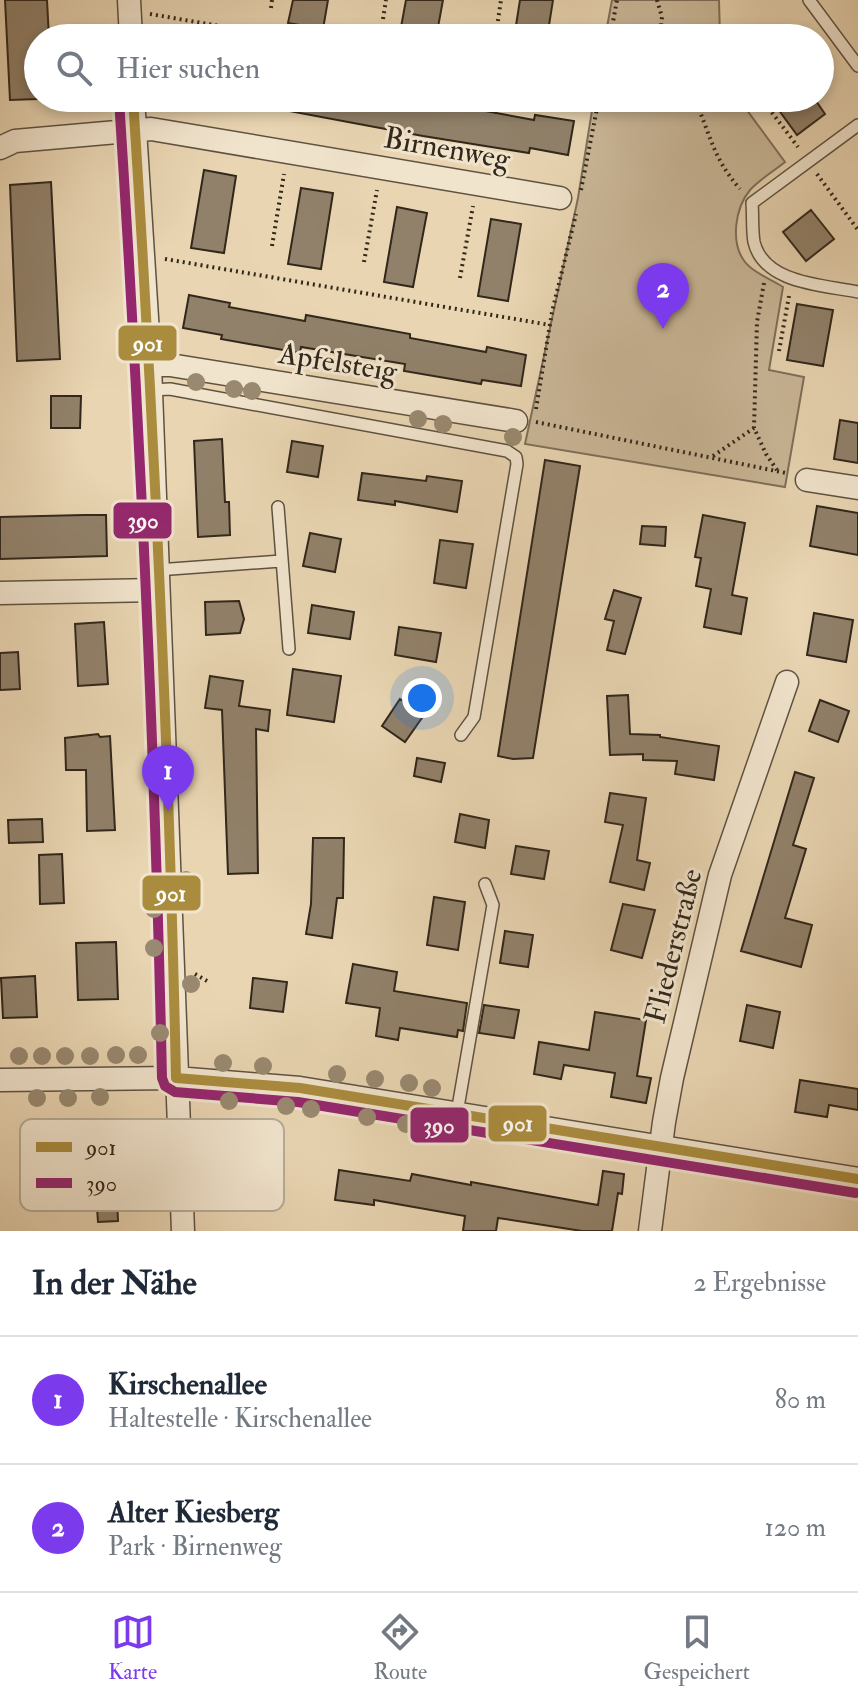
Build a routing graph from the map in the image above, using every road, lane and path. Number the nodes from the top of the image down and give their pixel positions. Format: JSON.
{"nodes":[{"id":1,"x":129,"y":0,"type":"edge"},
{"id":2,"x":272,"y":0,"type":"edge"},
{"id":3,"x":386,"y":0,"type":"edge"},
{"id":4,"x":501,"y":0,"type":"edge"},
{"id":5,"x":617,"y":0,"type":"edge"},
{"id":6,"x":657,"y":0,"type":"edge"},
{"id":7,"x":809,"y":0,"type":"edge"},
{"id":8,"x":271,"y":8,"type":"dead end"},
{"id":9,"x":151,"y":15,"type":"dead end"},
{"id":10,"x":383,"y":19,"type":"dead end"},
{"id":11,"x":130,"y":24,"type":"edge"},
{"id":12,"x":205,"y":24,"type":"edge"},
{"id":13,"x":497,"y":24,"type":"edge"},
{"id":14,"x":613,"y":24,"type":"edge"},
{"id":15,"x":661,"y":24,"type":"edge"},
{"id":16,"x":827,"y":24,"type":"edge"},
{"id":17,"x":834,"y":34,"type":"edge"},
{"id":18,"x":858,"y":66,"type":"edge"},
{"id":19,"x":134,"y":112,"type":"edge"},
{"id":20,"x":700,"y":112,"type":"edge"},
{"id":21,"x":772,"y":112,"type":"edge"},
{"id":22,"x":858,"y":125,"type":"edge"},
{"id":23,"x":135,"y":131,"type":"junction"},
{"id":24,"x":0,"y":148,"type":"edge"},
{"id":25,"x":288,"y":152,"type":"junction"},
{"id":26,"x":809,"y":162,"type":"junction"},
{"id":27,"x":381,"y":167,"type":"junction"},
{"id":28,"x":476,"y":184,"type":"junction"},
{"id":29,"x":560,"y":198,"type":"dead end"},
{"id":30,"x":752,"y":203,"type":"junction"},
{"id":31,"x":858,"y":230,"type":"edge"},
{"id":32,"x":272,"y":246,"type":"dead end"},
{"id":33,"x":157,"y":258,"type":"dead end"},
{"id":34,"x":364,"y":262,"type":"dead end"},
{"id":35,"x":766,"y":265,"type":"junction"},
{"id":36,"x":460,"y":278,"type":"dead end"},
{"id":37,"x":792,"y":278,"type":"junction"},
{"id":38,"x":858,"y":292,"type":"edge"},
{"id":39,"x":552,"y":312,"type":"dead end"},
{"id":40,"x":550,"y":325,"type":"junction"},
{"id":41,"x":779,"y":351,"type":"dead end"},
{"id":42,"x":150,"y":365,"type":"junction"},
{"id":43,"x":151,"y":390,"type":"junction"},
{"id":44,"x":525,"y":421,"type":"junction"},
{"id":45,"x":754,"y":428,"type":"junction"},
{"id":46,"x":711,"y":457,"type":"junction"},
{"id":47,"x":777,"y":470,"type":"junction"},
{"id":48,"x":807,"y":480,"type":"joint"},
{"id":49,"x":858,"y":488,"type":"edge"},
{"id":50,"x":278,"y":507,"type":"dead end"},
{"id":51,"x":281,"y":561,"type":"junction"},
{"id":52,"x":157,"y":580,"type":"junction"},
{"id":53,"x":0,"y":593,"type":"edge"},
{"id":54,"x":289,"y":649,"type":"dead end"},
{"id":55,"x":787,"y":682,"type":"dead end"},
{"id":56,"x":461,"y":735,"type":"dead end"},
{"id":57,"x":485,"y":884,"type":"dead end"},
{"id":58,"x":176,"y":1078,"type":"junction"},
{"id":59,"x":0,"y":1080,"type":"edge"},
{"id":60,"x":457,"y":1113,"type":"junction"},
{"id":61,"x":178,"y":1119,"type":"edge"},
{"id":62,"x":661,"y":1146,"type":"junction"},
{"id":63,"x":858,"y":1179,"type":"edge"},
{"id":64,"x":182,"y":1211,"type":"edge"},
{"id":65,"x":183,"y":1231,"type":"edge"},
{"id":66,"x":650,"y":1231,"type":"edge"}],
"edges":[{"from":1,"to":11,"type":"street"},
{"from":2,"to":8,"type":"path"},
{"from":3,"to":10,"type":"path"},
{"from":4,"to":13,"type":"path"},
{"from":5,"to":14,"type":"path"},
{"from":6,"to":15,"type":"path"},
{"from":7,"to":16,"type":"lane"},
{"from":9,"to":12,"type":"path"},
{"from":17,"to":18,"type":"lane"},
{"from":19,"to":23,"type":"street"},
{"from":20,"to":30,"type":"path"},
{"from":21,"to":26,"type":"path"},
{"from":22,"to":26,"type":"lane"},
{"from":23,"to":24,"type":"street","name":"Birnenweg"},
{"from":23,"to":25,"type":"street","name":"Birnenweg"},
{"from":23,"to":42,"type":"street"},
{"from":25,"to":27,"type":"street","name":"Birnenweg"},
{"from":25,"to":32,"type":"path"},
{"from":26,"to":30,"type":"lane"},
{"from":26,"to":31,"type":"path"},
{"from":27,"to":28,"type":"street","name":"Birnenweg"},
{"from":27,"to":34,"type":"path"},
{"from":28,"to":29,"type":"street","name":"Birnenweg"},
{"from":28,"to":36,"type":"path"},
{"from":30,"to":35,"type":"lane"},
{"from":33,"to":40,"type":"path"},
{"from":35,"to":37,"type":"lane"},
{"from":35,"to":45,"type":"path"},
{"from":37,"to":38,"type":"lane"},
{"from":37,"to":41,"type":"path"},
{"from":39,"to":40,"type":"path"},
{"from":40,"to":44,"type":"path"},
{"from":42,"to":43,"type":"street"},
{"from":42,"to":44,"type":"street","name":"Apfelsteig"},
{"from":43,"to":52,"type":"street"},
{"from":43,"to":56,"type":"lane"},
{"from":44,"to":46,"type":"path"},
{"from":45,"to":46,"type":"path"},
{"from":45,"to":47,"type":"path"},
{"from":46,"to":47,"type":"path"},
{"from":47,"to":48,"type":"path"},
{"from":48,"to":49,"type":"street"},
{"from":50,"to":51,"type":"lane"},
{"from":51,"to":52,"type":"lane"},
{"from":51,"to":54,"type":"lane"},
{"from":52,"to":53,"type":"street"},
{"from":52,"to":58,"type":"street"},
{"from":55,"to":62,"type":"street","name":"Fliederstraße"},
{"from":57,"to":60,"type":"lane"},
{"from":58,"to":59,"type":"street"},
{"from":58,"to":60,"type":"street"},
{"from":58,"to":61,"type":"street"},
{"from":60,"to":62,"type":"street"},
{"from":62,"to":63,"type":"street"},
{"from":62,"to":66,"type":"street","name":"Fliederstraße"},
{"from":64,"to":65,"type":"street"}]}
